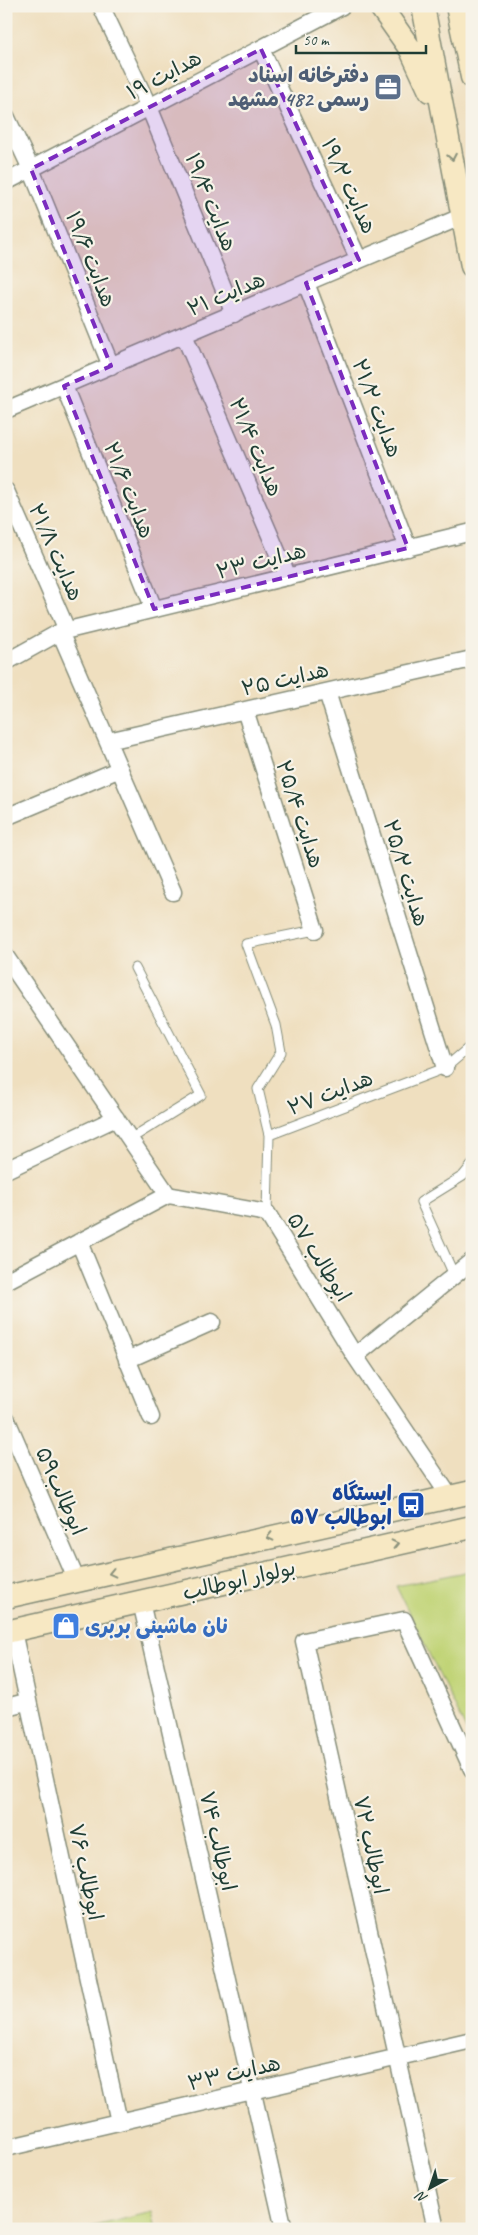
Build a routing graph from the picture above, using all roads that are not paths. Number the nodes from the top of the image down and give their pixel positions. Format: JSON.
{"nodes":[{"id":1,"x":101,"y":6,"type":"edge"},
{"id":2,"x":342,"y":6,"type":"edge"},
{"id":3,"x":380,"y":6,"type":"edge"},
{"id":4,"x":423,"y":6,"type":"edge"},
{"id":5,"x":460,"y":6,"type":"edge"},
{"id":6,"x":472,"y":12,"type":"edge"},
{"id":7,"x":472,"y":25,"type":"edge"},
{"id":8,"x":261,"y":49,"type":"junction"},
{"id":9,"x":472,"y":77,"type":"edge"},
{"id":10,"x":149,"y":107,"type":"junction"},
{"id":11,"x":6,"y":116,"type":"edge"},
{"id":12,"x":444,"y":120,"type":"junction"},
{"id":13,"x":31,"y":168,"type":"junction"},
{"id":14,"x":6,"y":182,"type":"edge"},
{"id":15,"x":463,"y":216,"type":"junction"},
{"id":16,"x":359,"y":260,"type":"junction"},
{"id":17,"x":472,"y":266,"type":"edge"},
{"id":18,"x":306,"y":283,"type":"junction"},
{"id":19,"x":234,"y":314,"type":"junction"},
{"id":20,"x":184,"y":335,"type":"junction"},
{"id":21,"x":111,"y":366,"type":"junction"},
{"id":22,"x":64,"y":386,"type":"junction"},
{"id":23,"x":6,"y":410,"type":"edge"},
{"id":24,"x":6,"y":490,"type":"edge"},
{"id":25,"x":472,"y":532,"type":"edge"},
{"id":26,"x":408,"y":548,"type":"junction"},
{"id":27,"x":288,"y":577,"type":"junction"},
{"id":28,"x":154,"y":609,"type":"junction"},
{"id":29,"x":64,"y":631,"type":"junction"},
{"id":30,"x":472,"y":659,"type":"edge"},
{"id":31,"x":6,"y":662,"type":"edge"},
{"id":32,"x":327,"y":692,"type":"junction"},
{"id":33,"x":245,"y":710,"type":"junction"},
{"id":34,"x":108,"y":741,"type":"junction"},
{"id":35,"x":120,"y":769,"type":"junction"},
{"id":36,"x":6,"y":816,"type":"edge"},
{"id":37,"x":173,"y":892,"type":"dead end"},
{"id":38,"x":315,"y":930,"type":"joint"},
{"id":39,"x":6,"y":957,"type":"edge"},
{"id":40,"x":135,"y":968,"type":"dead end"},
{"id":41,"x":472,"y":1045,"type":"edge"},
{"id":42,"x":445,"y":1068,"type":"junction"},
{"id":43,"x":116,"y":1118,"type":"junction"},
{"id":44,"x":268,"y":1135,"type":"junction"},
{"id":45,"x":130,"y":1138,"type":"junction"},
{"id":46,"x":472,"y":1164,"type":"edge"},
{"id":47,"x":6,"y":1170,"type":"edge"},
{"id":48,"x":168,"y":1195,"type":"junction"},
{"id":49,"x":267,"y":1213,"type":"junction"},
{"id":50,"x":79,"y":1242,"type":"junction"},
{"id":51,"x":472,"y":1261,"type":"edge"},
{"id":52,"x":454,"y":1275,"type":"junction"},
{"id":53,"x":6,"y":1281,"type":"edge"},
{"id":54,"x":212,"y":1322,"type":"dead end"},
{"id":55,"x":355,"y":1356,"type":"junction"},
{"id":56,"x":127,"y":1360,"type":"junction"},
{"id":57,"x":6,"y":1418,"type":"edge"},
{"id":58,"x":151,"y":1418,"type":"dead end"},
{"id":59,"x":472,"y":1492,"type":"edge"},
{"id":60,"x":450,"y":1497,"type":"junction"},
{"id":61,"x":356,"y":1518,"type":"junction"},
{"id":62,"x":472,"y":1527,"type":"edge"},
{"id":63,"x":320,"y":1562,"type":"junction"},
{"id":64,"x":77,"y":1580,"type":"junction"},
{"id":65,"x":6,"y":1597,"type":"edge"},
{"id":66,"x":141,"y":1602,"type":"junction"},
{"id":67,"x":9,"y":1631,"type":"edge"},
{"id":68,"x":26,"y":1702,"type":"junction"},
{"id":69,"x":6,"y":1707,"type":"edge"},
{"id":70,"x":472,"y":1769,"type":"edge"},
{"id":71,"x":472,"y":2040,"type":"edge"},
{"id":72,"x":396,"y":2057,"type":"junction"},
{"id":73,"x":254,"y":2090,"type":"junction"},
{"id":74,"x":119,"y":2122,"type":"junction"},
{"id":75,"x":6,"y":2148,"type":"edge"},
{"id":76,"x":284,"y":2229,"type":"edge"},
{"id":77,"x":436,"y":2229,"type":"edge"}],
"edges":[{"from":1,"to":10,"type":"street","name":"هدایت ۱۹/۴"},
{"from":2,"to":8,"type":"street","name":"هدایت ۱۹"},
{"from":3,"to":12,"type":"main road"},
{"from":4,"to":12,"type":"main road"},
{"from":5,"to":6,"type":"street"},
{"from":5,"to":7,"type":"main road"},
{"from":5,"to":9,"type":"main road"},
{"from":8,"to":10,"type":"street","name":"هدایت ۱۹"},
{"from":8,"to":16,"type":"street","name":"هدایت ۱۹/۲"},
{"from":10,"to":13,"type":"street","name":"هدایت ۱۹"},
{"from":10,"to":19,"type":"street","name":"هدایت ۱۹/۴"},
{"from":11,"to":13,"type":"street","name":"هدایت ۱۹/۶"},
{"from":12,"to":15,"type":"main road","one_way":true},
{"from":13,"to":14,"type":"street","name":"هدایت ۱۹"},
{"from":13,"to":21,"type":"street","name":"هدایت ۱۹/۶"},
{"from":15,"to":16,"type":"street","name":"هدایت ۲۱"},
{"from":15,"to":17,"type":"main road"},
{"from":16,"to":18,"type":"street","name":"هدایت ۲۱"},
{"from":18,"to":19,"type":"street","name":"هدایت ۲۱"},
{"from":18,"to":26,"type":"street","name":"هدایت ۲۱/۲"},
{"from":19,"to":20,"type":"street","name":"هدایت ۲۱"},
{"from":20,"to":21,"type":"street","name":"هدایت ۲۱"},
{"from":20,"to":27,"type":"street","name":"هدایت ۲۱/۴"},
{"from":21,"to":22,"type":"street","name":"هدایت ۲۱"},
{"from":22,"to":23,"type":"street","name":"هدایت ۲۱"},
{"from":22,"to":28,"type":"street","name":"هدایت ۲۱/۶"},
{"from":24,"to":29,"type":"street","name":"هدایت ۲۱/۸"},
{"from":25,"to":26,"type":"street","name":"هدایت ۲۳"},
{"from":26,"to":27,"type":"street","name":"هدایت ۲۳"},
{"from":27,"to":28,"type":"street","name":"هدایت ۲۳"},
{"from":28,"to":29,"type":"street","name":"هدایت ۲۳"},
{"from":29,"to":31,"type":"street","name":"هدایت ۲۳"},
{"from":29,"to":34,"type":"street","name":"هدایت ۲۱/۸"},
{"from":30,"to":32,"type":"street","name":"هدایت ۲۵"},
{"from":32,"to":33,"type":"street","name":"هدایت ۲۵"},
{"from":32,"to":42,"type":"street","name":"هدایت ۲۵/۲"},
{"from":33,"to":34,"type":"street","name":"هدایت ۲۵"},
{"from":33,"to":38,"type":"street","name":"هدایت ۲۵/۴"},
{"from":34,"to":35,"type":"street","name":"هدایت ۲۱/۸"},
{"from":35,"to":36,"type":"street"},
{"from":35,"to":37,"type":"street","name":"هدایت ۲۱/۸"},
{"from":38,"to":44,"type":"lane"},
{"from":39,"to":43,"type":"street"},
{"from":40,"to":45,"type":"lane"},
{"from":41,"to":42,"type":"lane","name":"هدایت ۲۷"},
{"from":42,"to":44,"type":"lane","name":"هدایت ۲۷"},
{"from":43,"to":45,"type":"street"},
{"from":43,"to":47,"type":"street"},
{"from":44,"to":49,"type":"lane","name":"هدایت ۲۷"},
{"from":45,"to":48,"type":"street"},
{"from":46,"to":52,"type":"lane"},
{"from":48,"to":49,"type":"street","name":"ابوطالب ۵۷"},
{"from":48,"to":50,"type":"street"},
{"from":49,"to":55,"type":"street","name":"ابوطالب ۵۷"},
{"from":50,"to":53,"type":"street"},
{"from":50,"to":56,"type":"street"},
{"from":51,"to":52,"type":"street"},
{"from":52,"to":55,"type":"street"},
{"from":54,"to":56,"type":"street"},
{"from":55,"to":60,"type":"street","name":"ابوطالب ۵۷"},
{"from":56,"to":58,"type":"street"},
{"from":57,"to":64,"type":"street","name":"ابوطالب۵۹"},
{"from":59,"to":60,"type":"main road","name":"بولوار ابوطالب"},
{"from":60,"to":61,"type":"main road","name":"بولوار ابوطالب"},
{"from":61,"to":63,"type":"main road"},
{"from":61,"to":64,"type":"main road","name":"بولوار ابوطالب","one_way":true},
{"from":63,"to":62,"type":"main road","name":"بولوار ابوطالب","one_way":true},
{"from":63,"to":66,"type":"main road","name":"بولوار ابوطالب"},
{"from":64,"to":65,"type":"main road","name":"بولوار ابوطالب"},
{"from":66,"to":67,"type":"main road","name":"بولوار ابوطالب"},
{"from":66,"to":73,"type":"street","name":"ابوطالب ۷۴"},
{"from":67,"to":68,"type":"street","name":"ابوطالب ۷۶"},
{"from":68,"to":69,"type":"street"},
{"from":68,"to":74,"type":"street","name":"ابوطالب ۷۶"},
{"from":70,"to":72,"type":"street","name":"ابوطالب ۷۲"},
{"from":71,"to":72,"type":"street","name":"هدایت ۳۳"},
{"from":72,"to":73,"type":"street","name":"هدایت ۳۳"},
{"from":72,"to":77,"type":"street","name":"ابوطالب ۷۲"},
{"from":73,"to":74,"type":"street","name":"هدایت ۳۳"},
{"from":73,"to":76,"type":"street","name":"ابوطالب ۷۴"},
{"from":74,"to":75,"type":"street","name":"هدایت ۳۳"}]}
